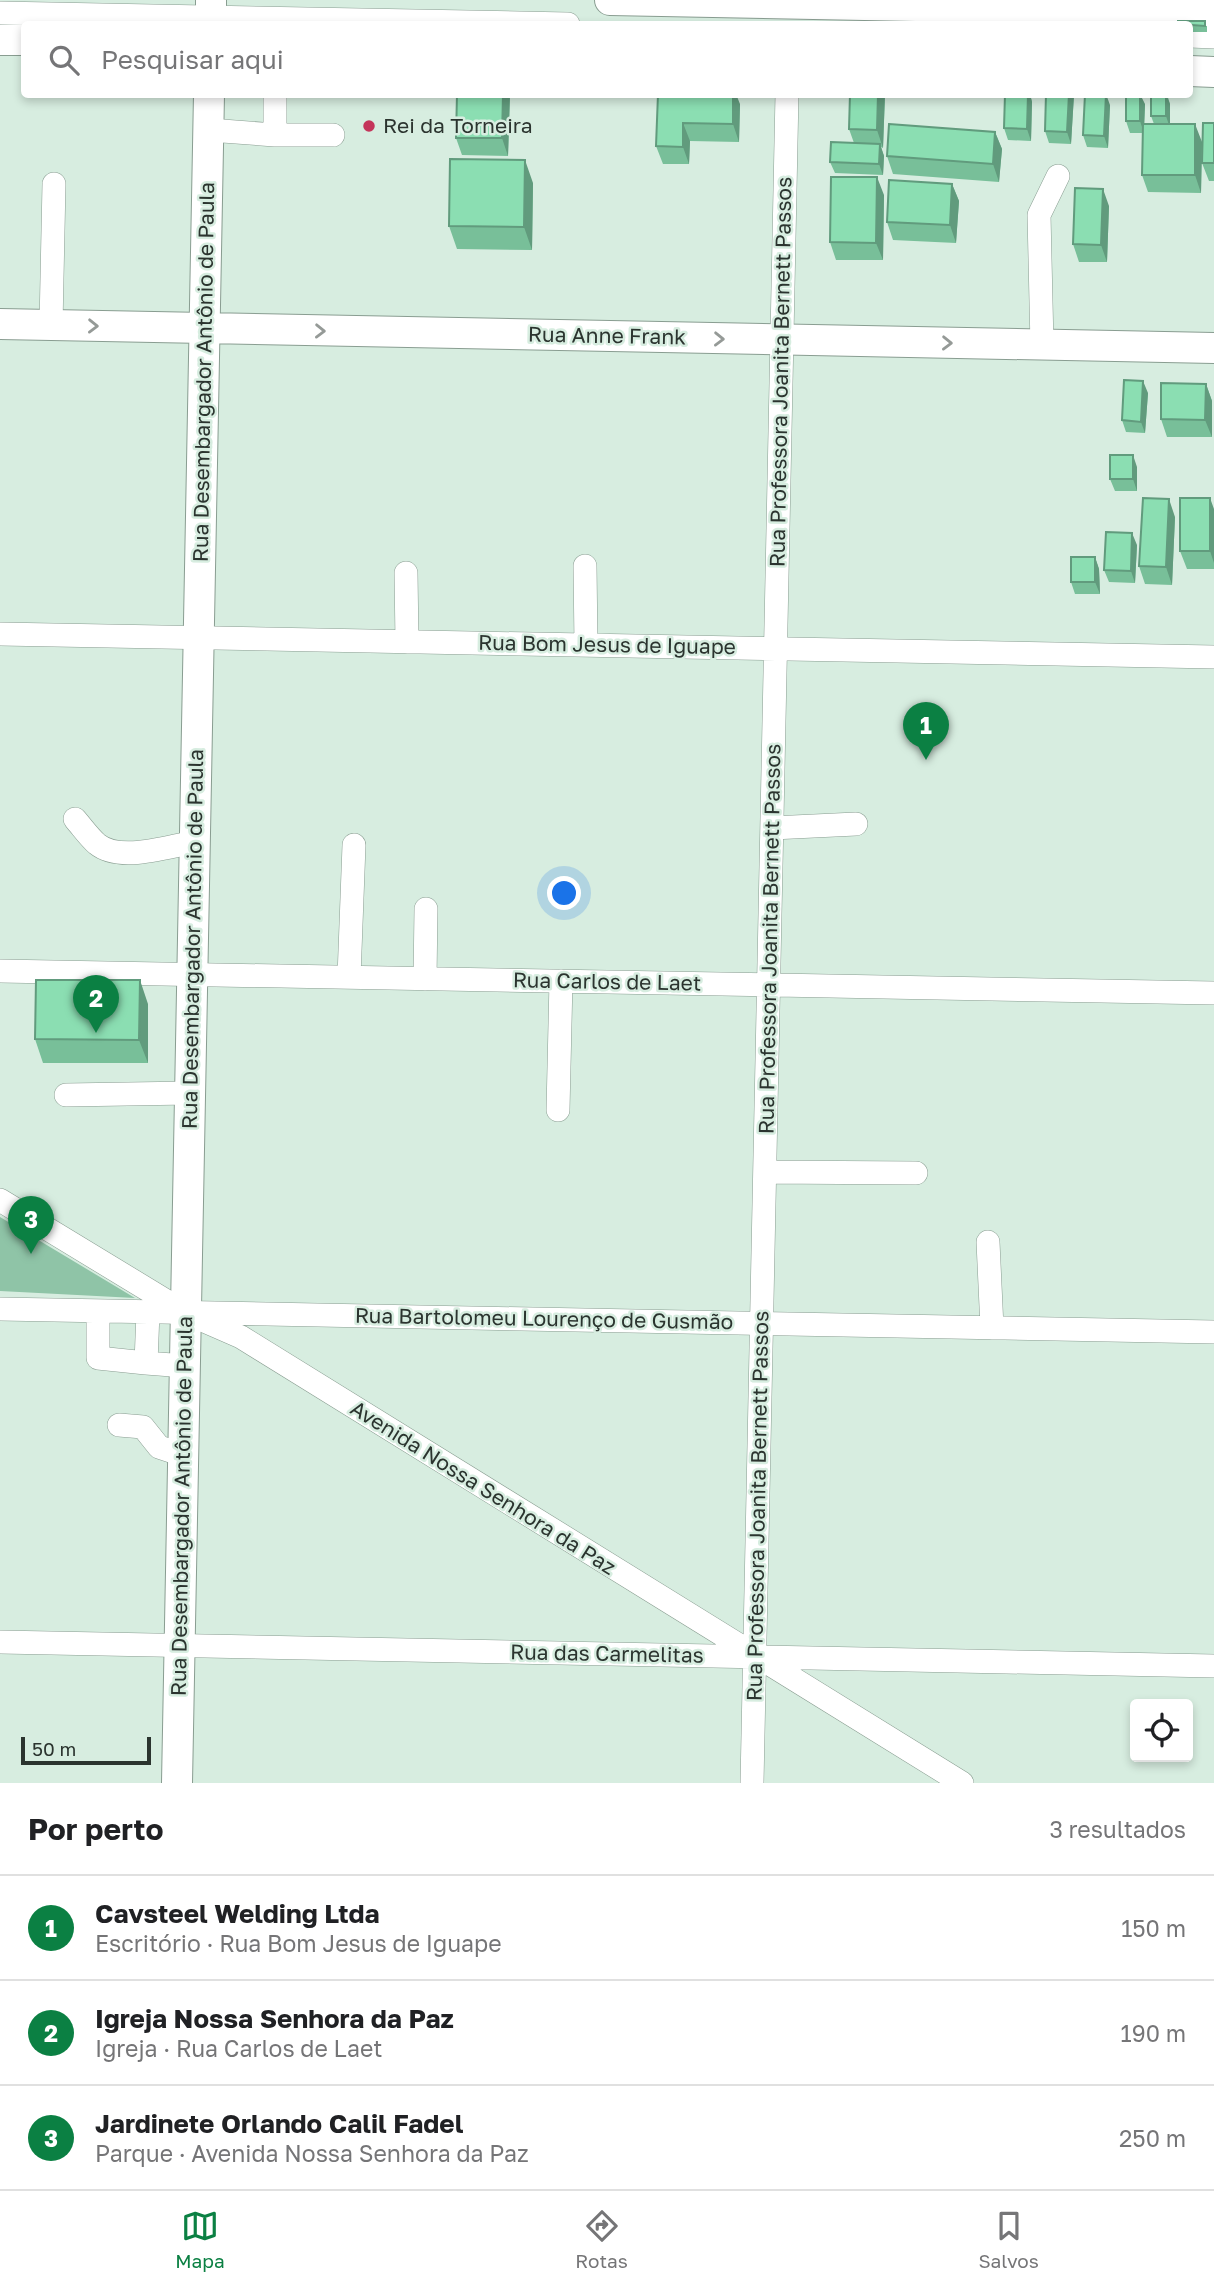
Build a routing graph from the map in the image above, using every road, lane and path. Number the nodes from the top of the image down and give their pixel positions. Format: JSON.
{"nodes":[{"id":1,"x":610,"y":0,"type":"edge"},
{"id":2,"x":1214,"y":12,"type":"edge"},
{"id":3,"x":0,"y":13,"type":"edge"},
{"id":4,"x":211,"y":14,"type":"edge"},
{"id":5,"x":461,"y":21,"type":"edge"},
{"id":6,"x":1193,"y":36,"type":"edge"},
{"id":7,"x":1214,"y":37,"type":"edge"},
{"id":8,"x":0,"y":40,"type":"edge"},
{"id":9,"x":21,"y":40,"type":"edge"},
{"id":10,"x":1193,"y":71,"type":"edge"},
{"id":11,"x":1214,"y":72,"type":"edge"},
{"id":12,"x":209,"y":98,"type":"edge"},
{"id":13,"x":275,"y":98,"type":"edge"},
{"id":14,"x":787,"y":98,"type":"edge"},
{"id":15,"x":209,"y":130,"type":"junction"},
{"id":16,"x":275,"y":135,"type":"junction"},
{"id":17,"x":333,"y":135,"type":"dead end"},
{"id":18,"x":1058,"y":176,"type":"dead end"},
{"id":19,"x":54,"y":184,"type":"dead end"},
{"id":20,"x":0,"y":324,"type":"edge"},
{"id":21,"x":51,"y":325,"type":"junction"},
{"id":22,"x":205,"y":328,"type":"junction"},
{"id":23,"x":782,"y":340,"type":"junction"},
{"id":24,"x":1042,"y":345,"type":"junction"},
{"id":25,"x":1214,"y":348,"type":"edge"},
{"id":26,"x":585,"y":566,"type":"dead end"},
{"id":27,"x":406,"y":573,"type":"dead end"},
{"id":28,"x":0,"y":634,"type":"edge"},
{"id":29,"x":199,"y":638,"type":"junction"},
{"id":30,"x":407,"y":642,"type":"junction"},
{"id":31,"x":586,"y":645,"type":"junction"},
{"id":32,"x":776,"y":649,"type":"junction"},
{"id":33,"x":1214,"y":657,"type":"edge"},
{"id":34,"x":75,"y":819,"type":"dead end"},
{"id":35,"x":856,"y":824,"type":"dead end"},
{"id":36,"x":772,"y":828,"type":"junction"},
{"id":37,"x":195,"y":842,"type":"junction"},
{"id":38,"x":354,"y":845,"type":"dead end"},
{"id":39,"x":426,"y":909,"type":"dead end"},
{"id":40,"x":0,"y":971,"type":"edge"},
{"id":41,"x":193,"y":974,"type":"junction"},
{"id":42,"x":349,"y":977,"type":"junction"},
{"id":43,"x":425,"y":978,"type":"junction"},
{"id":44,"x":561,"y":981,"type":"junction"},
{"id":45,"x":769,"y":985,"type":"junction"},
{"id":46,"x":1214,"y":993,"type":"edge"},
{"id":47,"x":190,"y":1093,"type":"junction"},
{"id":48,"x":66,"y":1095,"type":"dead end"},
{"id":49,"x":558,"y":1110,"type":"dead end"},
{"id":50,"x":765,"y":1172,"type":"junction"},
{"id":51,"x":916,"y":1174,"type":"dead end"},
{"id":52,"x":0,"y":1200,"type":"edge"},
{"id":53,"x":988,"y":1242,"type":"dead end"},
{"id":54,"x":0,"y":1309,"type":"edge"},
{"id":55,"x":98,"y":1311,"type":"junction"},
{"id":56,"x":148,"y":1312,"type":"junction"},
{"id":57,"x":186,"y":1312,"type":"junction"},
{"id":58,"x":762,"y":1324,"type":"junction"},
{"id":59,"x":992,"y":1328,"type":"junction"},
{"id":60,"x":1214,"y":1332,"type":"edge"},
{"id":61,"x":146,"y":1363,"type":"junction"},
{"id":62,"x":185,"y":1366,"type":"junction"},
{"id":63,"x":119,"y":1425,"type":"dead end"},
{"id":64,"x":183,"y":1455,"type":"junction"},
{"id":65,"x":0,"y":1643,"type":"edge"},
{"id":66,"x":180,"y":1646,"type":"junction"},
{"id":67,"x":755,"y":1657,"type":"junction"},
{"id":68,"x":1214,"y":1666,"type":"edge"},
{"id":69,"x":177,"y":1783,"type":"edge"},
{"id":70,"x":752,"y":1783,"type":"edge"},
{"id":71,"x":962,"y":1783,"type":"edge"}],
"edges":[{"from":1,"to":2,"type":"main road"},
{"from":3,"to":4,"type":"street"},
{"from":4,"to":5,"type":"street"},
{"from":6,"to":7,"type":"street"},
{"from":8,"to":9,"type":"main road"},
{"from":10,"to":11,"type":"main road"},
{"from":12,"to":15,"type":"main road","name":"Rua Desembargador Antônio de Paula"},
{"from":13,"to":16,"type":"street"},
{"from":14,"to":23,"type":"street","name":"Rua Professora Joanita Bernett Passos"},
{"from":15,"to":16,"type":"street"},
{"from":15,"to":22,"type":"main road","name":"Rua Desembargador Antônio de Paula"},
{"from":16,"to":17,"type":"street"},
{"from":18,"to":24,"type":"street"},
{"from":19,"to":21,"type":"street"},
{"from":20,"to":21,"type":"main road","name":"Rua Anne Frank"},
{"from":21,"to":22,"type":"main road","name":"Rua Anne Frank","one_way":true},
{"from":22,"to":23,"type":"main road","name":"Rua Anne Frank","one_way":true},
{"from":22,"to":29,"type":"main road","name":"Rua Desembargador Antônio de Paula"},
{"from":23,"to":24,"type":"main road","name":"Rua Anne Frank","one_way":true},
{"from":23,"to":32,"type":"street","name":"Rua Professora Joanita Bernett Passos"},
{"from":24,"to":25,"type":"main road","name":"Rua Anne Frank"},
{"from":26,"to":31,"type":"street"},
{"from":27,"to":30,"type":"street"},
{"from":28,"to":29,"type":"street","name":"Rua Bom Jesus de Iguape"},
{"from":29,"to":30,"type":"street","name":"Rua Bom Jesus de Iguape"},
{"from":29,"to":37,"type":"main road","name":"Rua Desembargador Antônio de Paula"},
{"from":30,"to":31,"type":"street","name":"Rua Bom Jesus de Iguape"},
{"from":31,"to":32,"type":"street","name":"Rua Bom Jesus de Iguape"},
{"from":32,"to":33,"type":"street","name":"Rua Bom Jesus de Iguape"},
{"from":32,"to":36,"type":"street","name":"Rua Professora Joanita Bernett Passos"},
{"from":34,"to":37,"type":"street"},
{"from":35,"to":36,"type":"street"},
{"from":36,"to":45,"type":"street","name":"Rua Professora Joanita Bernett Passos"},
{"from":37,"to":41,"type":"main road","name":"Rua Desembargador Antônio de Paula"},
{"from":38,"to":42,"type":"street"},
{"from":39,"to":43,"type":"street"},
{"from":40,"to":41,"type":"street","name":"Rua Carlos de Laet"},
{"from":41,"to":42,"type":"street","name":"Rua Carlos de Laet"},
{"from":41,"to":47,"type":"main road","name":"Rua Desembargador Antônio de Paula"},
{"from":42,"to":43,"type":"street","name":"Rua Carlos de Laet"},
{"from":43,"to":44,"type":"street","name":"Rua Carlos de Laet"},
{"from":44,"to":45,"type":"street","name":"Rua Carlos de Laet"},
{"from":44,"to":49,"type":"street"},
{"from":45,"to":46,"type":"street","name":"Rua Carlos de Laet"},
{"from":45,"to":50,"type":"street","name":"Rua Professora Joanita Bernett Passos"},
{"from":47,"to":48,"type":"street"},
{"from":47,"to":57,"type":"main road","name":"Rua Desembargador Antônio de Paula"},
{"from":50,"to":51,"type":"street"},
{"from":50,"to":58,"type":"street","name":"Rua Professora Joanita Bernett Passos"},
{"from":52,"to":57,"type":"street","name":"Avenida Nossa Senhora da Paz"},
{"from":53,"to":59,"type":"street"},
{"from":54,"to":55,"type":"street","name":"Rua Bartolomeu Lourenço de Gusmão"},
{"from":55,"to":56,"type":"street","name":"Rua Bartolomeu Lourenço de Gusmão"},
{"from":55,"to":61,"type":"street"},
{"from":56,"to":57,"type":"street","name":"Rua Bartolomeu Lourenço de Gusmão"},
{"from":56,"to":61,"type":"street"},
{"from":57,"to":58,"type":"street","name":"Rua Bartolomeu Lourenço de Gusmão"},
{"from":57,"to":62,"type":"main road","name":"Rua Desembargador Antônio de Paula"},
{"from":57,"to":67,"type":"street","name":"Avenida Nossa Senhora da Paz"},
{"from":58,"to":59,"type":"street","name":"Rua Bartolomeu Lourenço de Gusmão"},
{"from":58,"to":67,"type":"street","name":"Rua Professora Joanita Bernett Passos"},
{"from":59,"to":60,"type":"street","name":"Rua Bartolomeu Lourenço de Gusmão"},
{"from":61,"to":62,"type":"street"},
{"from":62,"to":64,"type":"main road","name":"Rua Desembargador Antônio de Paula"},
{"from":63,"to":64,"type":"street"},
{"from":64,"to":66,"type":"main road","name":"Rua Desembargador Antônio de Paula"},
{"from":65,"to":66,"type":"street","name":"Rua das Carmelitas"},
{"from":66,"to":67,"type":"street","name":"Rua das Carmelitas"},
{"from":66,"to":69,"type":"main road","name":"Rua Desembargador Antônio de Paula"},
{"from":67,"to":68,"type":"street","name":"Rua das Carmelitas"},
{"from":67,"to":70,"type":"street","name":"Rua Professora Joanita Bernett Passos"},
{"from":67,"to":71,"type":"street","name":"Avenida Nossa Senhora da Paz"}]}
